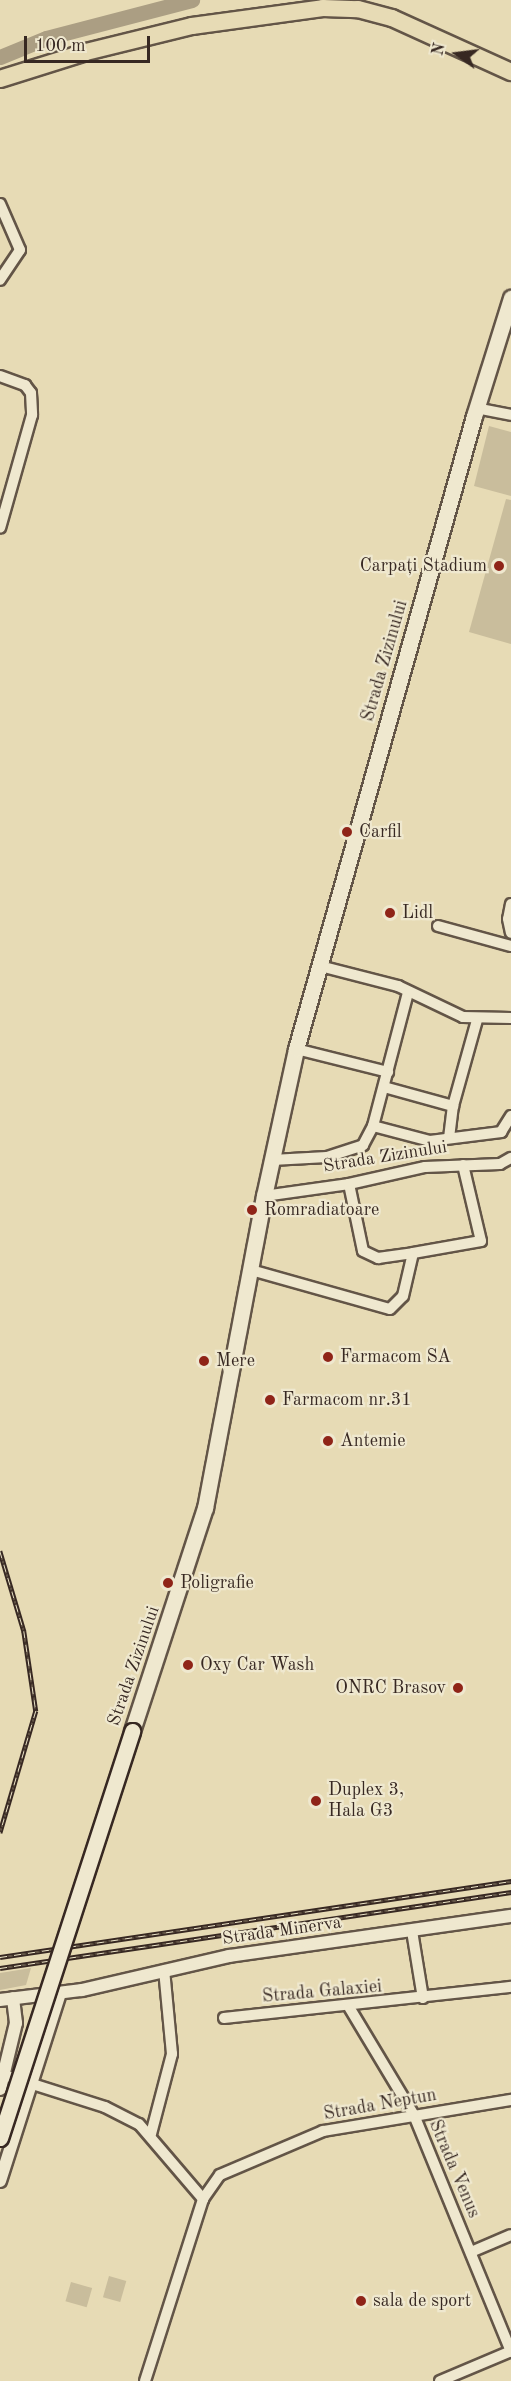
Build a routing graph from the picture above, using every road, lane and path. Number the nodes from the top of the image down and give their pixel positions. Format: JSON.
{"nodes":[{"id":1,"x":488,"y":64,"type":"junction"},
{"id":2,"x":511,"y":72,"type":"edge"},
{"id":3,"x":0,"y":79,"type":"edge"},
{"id":4,"x":511,"y":83,"type":"edge"},
{"id":5,"x":0,"y":204,"type":"edge"},
{"id":6,"x":0,"y":280,"type":"edge"},
{"id":7,"x":511,"y":298,"type":"edge"},
{"id":8,"x":0,"y":376,"type":"edge"},
{"id":9,"x":476,"y":408,"type":"junction"},
{"id":10,"x":511,"y":415,"type":"edge"},
{"id":11,"x":0,"y":528,"type":"edge"},
{"id":12,"x":511,"y":904,"type":"edge"},
{"id":13,"x":438,"y":926,"type":"dead end"},
{"id":14,"x":511,"y":933,"type":"edge"},
{"id":15,"x":511,"y":946,"type":"edge"},
{"id":16,"x":320,"y":966,"type":"junction"},
{"id":17,"x":408,"y":993,"type":"junction"},
{"id":18,"x":511,"y":1018,"type":"edge"},
{"id":19,"x":477,"y":1020,"type":"junction"},
{"id":20,"x":296,"y":1049,"type":"junction"},
{"id":21,"x":388,"y":1072,"type":"junction"},
{"id":22,"x":384,"y":1087,"type":"junction"},
{"id":23,"x":453,"y":1106,"type":"junction"},
{"id":24,"x":511,"y":1116,"type":"edge"},
{"id":25,"x":373,"y":1126,"type":"junction"},
{"id":26,"x":508,"y":1134,"type":"edge"},
{"id":27,"x":449,"y":1138,"type":"junction"},
{"id":28,"x":511,"y":1158,"type":"edge"},
{"id":29,"x":272,"y":1161,"type":"junction"},
{"id":30,"x":463,"y":1165,"type":"junction"},
{"id":31,"x":349,"y":1184,"type":"junction"},
{"id":32,"x":264,"y":1196,"type":"junction"},
{"id":33,"x":412,"y":1253,"type":"junction"},
{"id":34,"x":251,"y":1269,"type":"junction"},
{"id":35,"x":511,"y":1916,"type":"edge"},
{"id":36,"x":412,"y":1931,"type":"junction"},
{"id":37,"x":164,"y":1970,"type":"junction"},
{"id":38,"x":511,"y":1987,"type":"edge"},
{"id":39,"x":60,"y":1992,"type":"junction"},
{"id":40,"x":423,"y":1998,"type":"junction"},
{"id":41,"x":6,"y":1999,"type":"edge"},
{"id":42,"x":349,"y":2007,"type":"junction"},
{"id":43,"x":224,"y":2018,"type":"dead end"},
{"id":44,"x":4,"y":2075,"type":"junction"},
{"id":45,"x":30,"y":2083,"type":"junction"},
{"id":46,"x":0,"y":2089,"type":"edge"},
{"id":47,"x":511,"y":2100,"type":"edge"},
{"id":48,"x":414,"y":2115,"type":"junction"},
{"id":49,"x":151,"y":2134,"type":"junction"},
{"id":50,"x":0,"y":2138,"type":"edge"},
{"id":51,"x":0,"y":2181,"type":"edge"},
{"id":52,"x":203,"y":2199,"type":"junction"},
{"id":53,"x":511,"y":2235,"type":"edge"},
{"id":54,"x":471,"y":2252,"type":"junction"},
{"id":55,"x":511,"y":2351,"type":"edge"},
{"id":56,"x":145,"y":2381,"type":"edge"},
{"id":57,"x":440,"y":2381,"type":"edge"}],
"edges":[{"from":1,"to":2,"type":"main road"},
{"from":1,"to":3,"type":"main road"},
{"from":1,"to":4,"type":"main road"},
{"from":5,"to":6,"type":"street"},
{"from":7,"to":9,"type":"main road","name":"Strada Zizinului"},
{"from":8,"to":11,"type":"street"},
{"from":9,"to":10,"type":"street"},
{"from":9,"to":16,"type":"main road","name":"Strada Zizinului"},
{"from":12,"to":14,"type":"street"},
{"from":13,"to":15,"type":"street"},
{"from":16,"to":17,"type":"street"},
{"from":16,"to":20,"type":"main road","name":"Strada Zizinului"},
{"from":17,"to":19,"type":"street"},
{"from":17,"to":21,"type":"street"},
{"from":18,"to":19,"type":"street"},
{"from":19,"to":23,"type":"street"},
{"from":20,"to":21,"type":"street"},
{"from":20,"to":29,"type":"main road","name":"Strada Zizinului"},
{"from":21,"to":22,"type":"street"},
{"from":22,"to":23,"type":"street"},
{"from":22,"to":25,"type":"street"},
{"from":23,"to":27,"type":"street"},
{"from":24,"to":26,"type":"street"},
{"from":25,"to":27,"type":"street"},
{"from":25,"to":29,"type":"street"},
{"from":26,"to":27,"type":"street"},
{"from":28,"to":30,"type":"street","name":"Strada Zizinului"},
{"from":29,"to":32,"type":"main road","name":"Strada Zizinului"},
{"from":30,"to":31,"type":"street","name":"Strada Zizinului"},
{"from":30,"to":33,"type":"street"},
{"from":31,"to":32,"type":"street","name":"Strada Zizinului"},
{"from":31,"to":33,"type":"street"},
{"from":32,"to":34,"type":"main road","name":"Strada Zizinului"},
{"from":33,"to":34,"type":"street"},
{"from":34,"to":50,"type":"main road","name":"Strada Zizinului","bridge":true},
{"from":35,"to":36,"type":"street","name":"Strada Minerva"},
{"from":36,"to":37,"type":"street","name":"Strada Minerva"},
{"from":36,"to":40,"type":"street"},
{"from":37,"to":39,"type":"street","name":"Strada Minerva"},
{"from":37,"to":49,"type":"street"},
{"from":38,"to":40,"type":"street","name":"Strada Galaxiei"},
{"from":39,"to":41,"type":"street","name":"Strada Minerva"},
{"from":39,"to":45,"type":"street"},
{"from":40,"to":42,"type":"street","name":"Strada Galaxiei"},
{"from":41,"to":44,"type":"street"},
{"from":42,"to":43,"type":"street","name":"Strada Galaxiei"},
{"from":42,"to":48,"type":"street","name":"Strada Venus"},
{"from":44,"to":45,"type":"street"},
{"from":44,"to":46,"type":"street"},
{"from":45,"to":49,"type":"street"},
{"from":45,"to":51,"type":"street"},
{"from":47,"to":48,"type":"street","name":"Strada Neptun"},
{"from":48,"to":52,"type":"street","name":"Strada Neptun"},
{"from":48,"to":54,"type":"street","name":"Strada Venus"},
{"from":49,"to":52,"type":"street"},
{"from":52,"to":56,"type":"street","name":"Strada Neptun"},
{"from":53,"to":54,"type":"street"},
{"from":54,"to":55,"type":"street","name":"Strada Venus"},
{"from":55,"to":57,"type":"street"}]}
